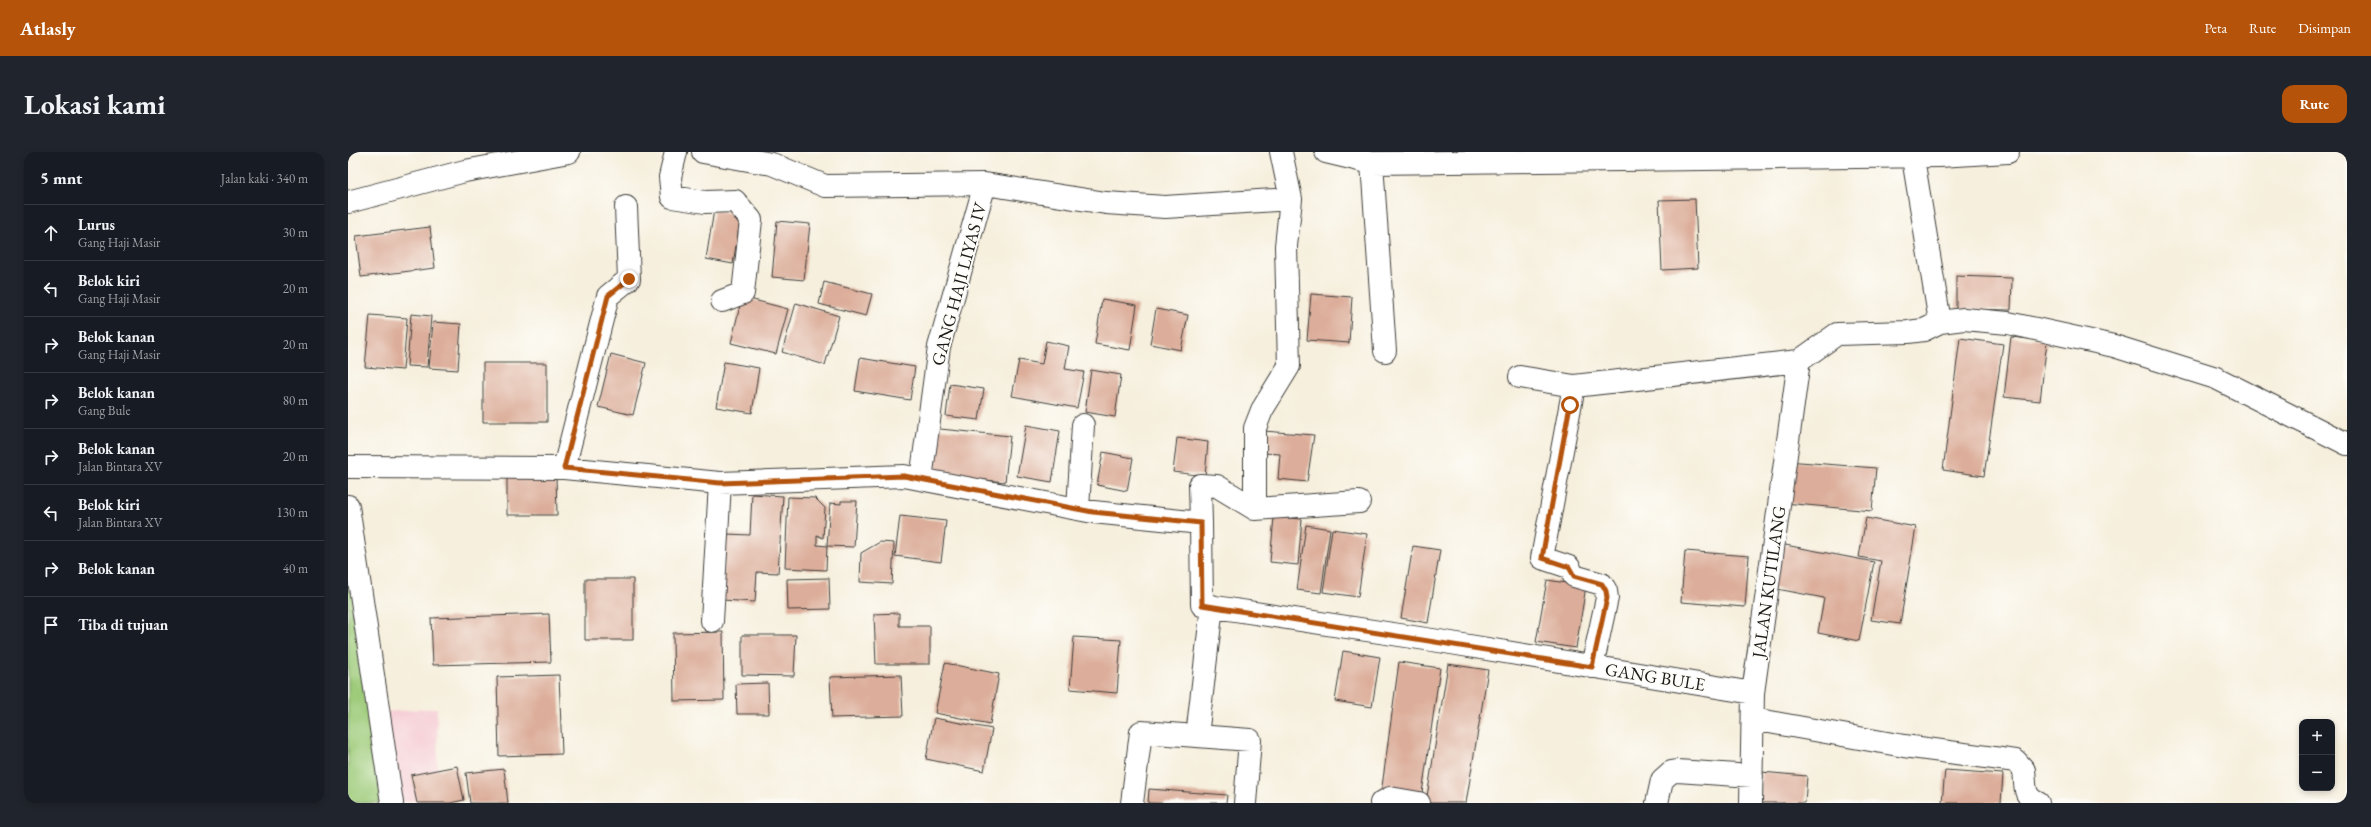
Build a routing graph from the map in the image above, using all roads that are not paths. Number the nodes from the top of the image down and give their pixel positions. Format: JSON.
{"nodes":[{"id":1,"x":570,"y":152,"type":"edge"},
{"id":2,"x":676,"y":152,"type":"edge"},
{"id":3,"x":703,"y":152,"type":"edge"},
{"id":4,"x":1281,"y":152,"type":"edge"},
{"id":5,"x":1326,"y":152,"type":"edge"},
{"id":6,"x":2008,"y":152,"type":"edge"},
{"id":7,"x":1912,"y":154,"type":"edge"},
{"id":8,"x":1372,"y":163,"type":"junction"},
{"id":9,"x":985,"y":184,"type":"junction"},
{"id":10,"x":1291,"y":199,"type":"junction"},
{"id":11,"x":348,"y":202,"type":"edge"},
{"id":12,"x":626,"y":207,"type":"dead end"},
{"id":13,"x":722,"y":301,"type":"dead end"},
{"id":14,"x":1940,"y":322,"type":"junction"},
{"id":15,"x":1385,"y":351,"type":"dead end"},
{"id":16,"x":1799,"y":361,"type":"junction"},
{"id":17,"x":1520,"y":377,"type":"dead end"},
{"id":18,"x":1574,"y":386,"type":"junction"},
{"id":19,"x":1084,"y":425,"type":"dead end"},
{"id":20,"x":2347,"y":444,"type":"edge"},
{"id":21,"x":348,"y":467,"type":"edge"},
{"id":22,"x":564,"y":468,"type":"junction"},
{"id":23,"x":921,"y":478,"type":"junction"},
{"id":24,"x":720,"y":483,"type":"junction"},
{"id":25,"x":1359,"y":502,"type":"dead end"},
{"id":26,"x":348,"y":506,"type":"edge"},
{"id":27,"x":1078,"y":509,"type":"junction"},
{"id":28,"x":1255,"y":510,"type":"junction"},
{"id":29,"x":1201,"y":523,"type":"junction"},
{"id":30,"x":1207,"y":606,"type":"junction"},
{"id":31,"x":712,"y":621,"type":"dead end"},
{"id":32,"x":1592,"y":667,"type":"junction"},
{"id":33,"x":1753,"y":693,"type":"junction"},
{"id":34,"x":1753,"y":719,"type":"junction"},
{"id":35,"x":1197,"y":736,"type":"junction"},
{"id":36,"x":1752,"y":776,"type":"junction"},
{"id":37,"x":392,"y":803,"type":"edge"},
{"id":38,"x":1132,"y":803,"type":"edge"},
{"id":39,"x":1245,"y":803,"type":"edge"},
{"id":40,"x":1381,"y":803,"type":"edge"},
{"id":41,"x":1419,"y":803,"type":"edge"},
{"id":42,"x":1657,"y":803,"type":"edge"},
{"id":43,"x":1751,"y":803,"type":"edge"},
{"id":44,"x":2038,"y":803,"type":"edge"}],
"edges":[{"from":1,"to":11,"type":"street"},
{"from":2,"to":13,"type":"street"},
{"from":3,"to":9,"type":"street"},
{"from":4,"to":10,"type":"street"},
{"from":5,"to":8,"type":"street"},
{"from":6,"to":7,"type":"street"},
{"from":7,"to":8,"type":"street"},
{"from":7,"to":14,"type":"street"},
{"from":8,"to":15,"type":"street"},
{"from":9,"to":10,"type":"street"},
{"from":9,"to":23,"type":"street","name":"GANG HAJI LIYAS IV"},
{"from":10,"to":28,"type":"street"},
{"from":12,"to":22,"type":"street"},
{"from":14,"to":16,"type":"street"},
{"from":14,"to":20,"type":"street"},
{"from":16,"to":18,"type":"street"},
{"from":16,"to":33,"type":"street","name":"JALAN KUTILANG"},
{"from":17,"to":18,"type":"street"},
{"from":18,"to":32,"type":"street"},
{"from":19,"to":27,"type":"street"},
{"from":21,"to":22,"type":"street"},
{"from":22,"to":24,"type":"street"},
{"from":23,"to":24,"type":"street"},
{"from":23,"to":27,"type":"street"},
{"from":24,"to":31,"type":"street"},
{"from":25,"to":28,"type":"street"},
{"from":26,"to":37,"type":"street"},
{"from":27,"to":29,"type":"street"},
{"from":28,"to":29,"type":"street"},
{"from":29,"to":30,"type":"street"},
{"from":30,"to":32,"type":"street","name":"GANG BULE"},
{"from":30,"to":35,"type":"street"},
{"from":32,"to":33,"type":"street","name":"GANG BULE"},
{"from":33,"to":34,"type":"street","name":"JALAN KUTILANG"},
{"from":34,"to":36,"type":"street","name":"JALAN KUTILANG"},
{"from":34,"to":44,"type":"street"},
{"from":35,"to":38,"type":"street"},
{"from":35,"to":39,"type":"street"},
{"from":36,"to":42,"type":"street"},
{"from":36,"to":43,"type":"street","name":"JALAN KUTILANG"},
{"from":40,"to":41,"type":"street"}]}
